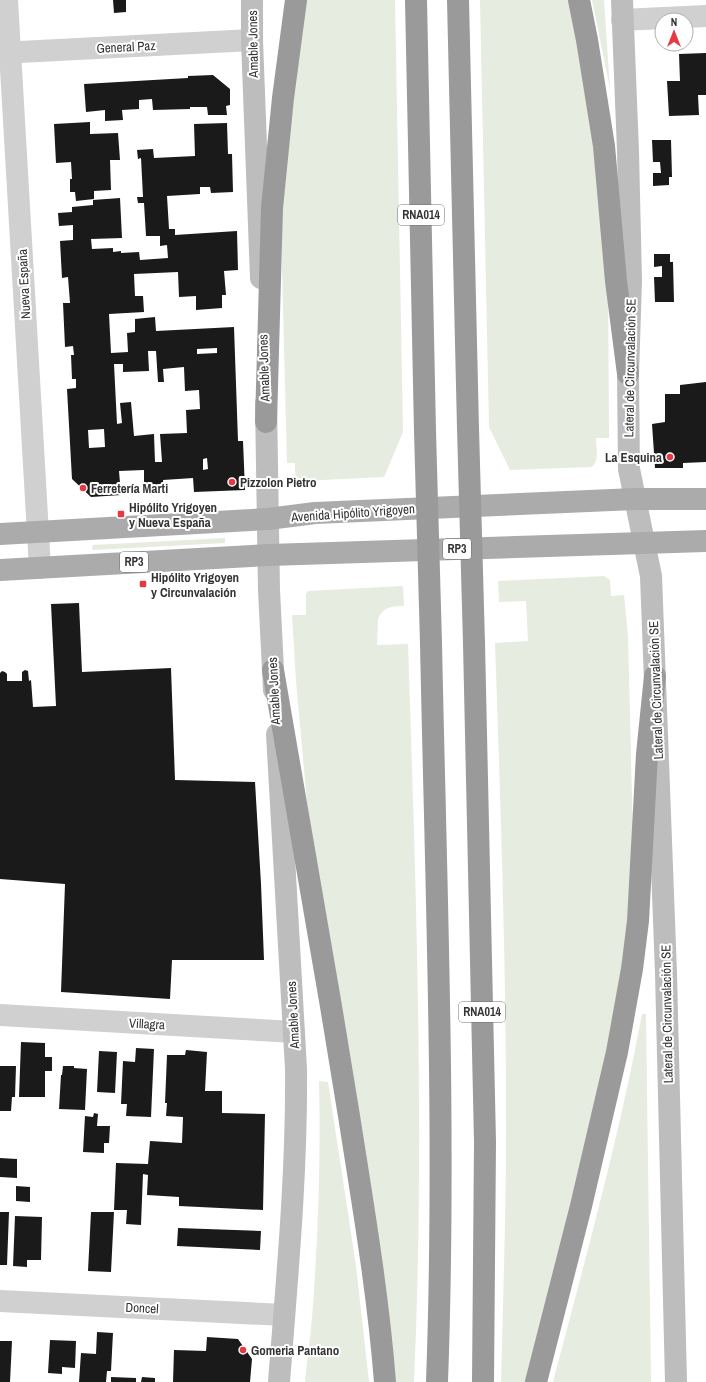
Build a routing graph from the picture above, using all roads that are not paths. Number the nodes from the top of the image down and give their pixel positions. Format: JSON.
{"nodes":[{"id":1,"x":7,"y":0,"type":"edge"},
{"id":2,"x":252,"y":0,"type":"edge"},
{"id":3,"x":296,"y":0,"type":"edge"},
{"id":4,"x":416,"y":0,"type":"edge"},
{"id":5,"x":458,"y":0,"type":"edge"},
{"id":6,"x":579,"y":0,"type":"edge"},
{"id":7,"x":622,"y":10,"type":"edge"},
{"id":8,"x":706,"y":16,"type":"edge"},
{"id":9,"x":252,"y":40,"type":"junction"},
{"id":10,"x":5,"y":53,"type":"edge"},
{"id":11,"x":628,"y":374,"type":"junction"},
{"id":12,"x":266,"y":422,"type":"junction"},
{"id":13,"x":635,"y":499,"type":"junction"},
{"id":14,"x":706,"y":499,"type":"edge"},
{"id":15,"x":268,"y":519,"type":"junction"},
{"id":16,"x":38,"y":532,"type":"junction"},
{"id":17,"x":0,"y":534,"type":"edge"},
{"id":18,"x":706,"y":540,"type":"edge"},
{"id":19,"x":644,"y":542,"type":"junction"},
{"id":20,"x":269,"y":555,"type":"junction"},
{"id":21,"x":40,"y":568,"type":"junction"},
{"id":22,"x":0,"y":570,"type":"edge"},
{"id":23,"x":273,"y":670,"type":"junction"},
{"id":24,"x":655,"y":676,"type":"junction"},
{"id":25,"x":0,"y":1015,"type":"edge"},
{"id":26,"x":294,"y":1032,"type":"junction"},
{"id":27,"x":0,"y":1301,"type":"edge"},
{"id":28,"x":284,"y":1315,"type":"junction"},
{"id":29,"x":279,"y":1382,"type":"edge"},
{"id":30,"x":385,"y":1382,"type":"edge"},
{"id":31,"x":437,"y":1382,"type":"edge"},
{"id":32,"x":483,"y":1382,"type":"edge"},
{"id":33,"x":536,"y":1382,"type":"edge"},
{"id":34,"x":676,"y":1382,"type":"edge"}],
"edges":[{"from":1,"to":10,"type":"street","name":"Nueva España"},
{"from":2,"to":9,"type":"street","name":"Amable Jones"},
{"from":3,"to":12,"type":"highway"},
{"from":4,"to":31,"type":"highway","number":"RNA014","bridge":true},
{"from":5,"to":32,"type":"highway","number":"RNA014","bridge":true},
{"from":6,"to":11,"type":"highway"},
{"from":7,"to":8,"type":"street"},
{"from":7,"to":11,"type":"street","name":"Lateral de Circunvalación SE"},
{"from":9,"to":10,"type":"street","name":"General Paz"},
{"from":9,"to":12,"type":"street","name":"Amable Jones"},
{"from":10,"to":16,"type":"street","name":"Nueva España"},
{"from":11,"to":13,"type":"street","name":"Lateral de Circunvalación SE"},
{"from":12,"to":15,"type":"street","name":"Amable Jones"},
{"from":13,"to":14,"type":"main road","name":"Avenida Hipólito Yrigoyen"},
{"from":13,"to":15,"type":"main road","name":"Avenida Hipólito Yrigoyen"},
{"from":13,"to":19,"type":"street","name":"Lateral de Circunvalación SE"},
{"from":15,"to":16,"type":"main road","name":"Avenida Hipólito Yrigoyen"},
{"from":15,"to":20,"type":"street","name":"Amable Jones"},
{"from":16,"to":17,"type":"main road","name":"Avenida Hipólito Yrigoyen"},
{"from":16,"to":21,"type":"street","name":"Nueva España"},
{"from":18,"to":19,"type":"main road","number":"RP3"},
{"from":19,"to":20,"type":"main road","number":"RP3"},
{"from":19,"to":24,"type":"street","name":"Lateral de Circunvalación SE"},
{"from":20,"to":21,"type":"main road","number":"RP3"},
{"from":20,"to":23,"type":"street","name":"Amable Jones"},
{"from":21,"to":22,"type":"main road","number":"RP3"},
{"from":23,"to":26,"type":"street","name":"Amable Jones"},
{"from":23,"to":30,"type":"highway"},
{"from":24,"to":33,"type":"highway"},
{"from":24,"to":34,"type":"street","name":"Lateral de Circunvalación SE"},
{"from":25,"to":26,"type":"street","name":"Villagra"},
{"from":26,"to":28,"type":"street","name":"Amable Jones"},
{"from":27,"to":28,"type":"street","name":"Doncel"},
{"from":28,"to":29,"type":"street","name":"Amable Jones"}]}
